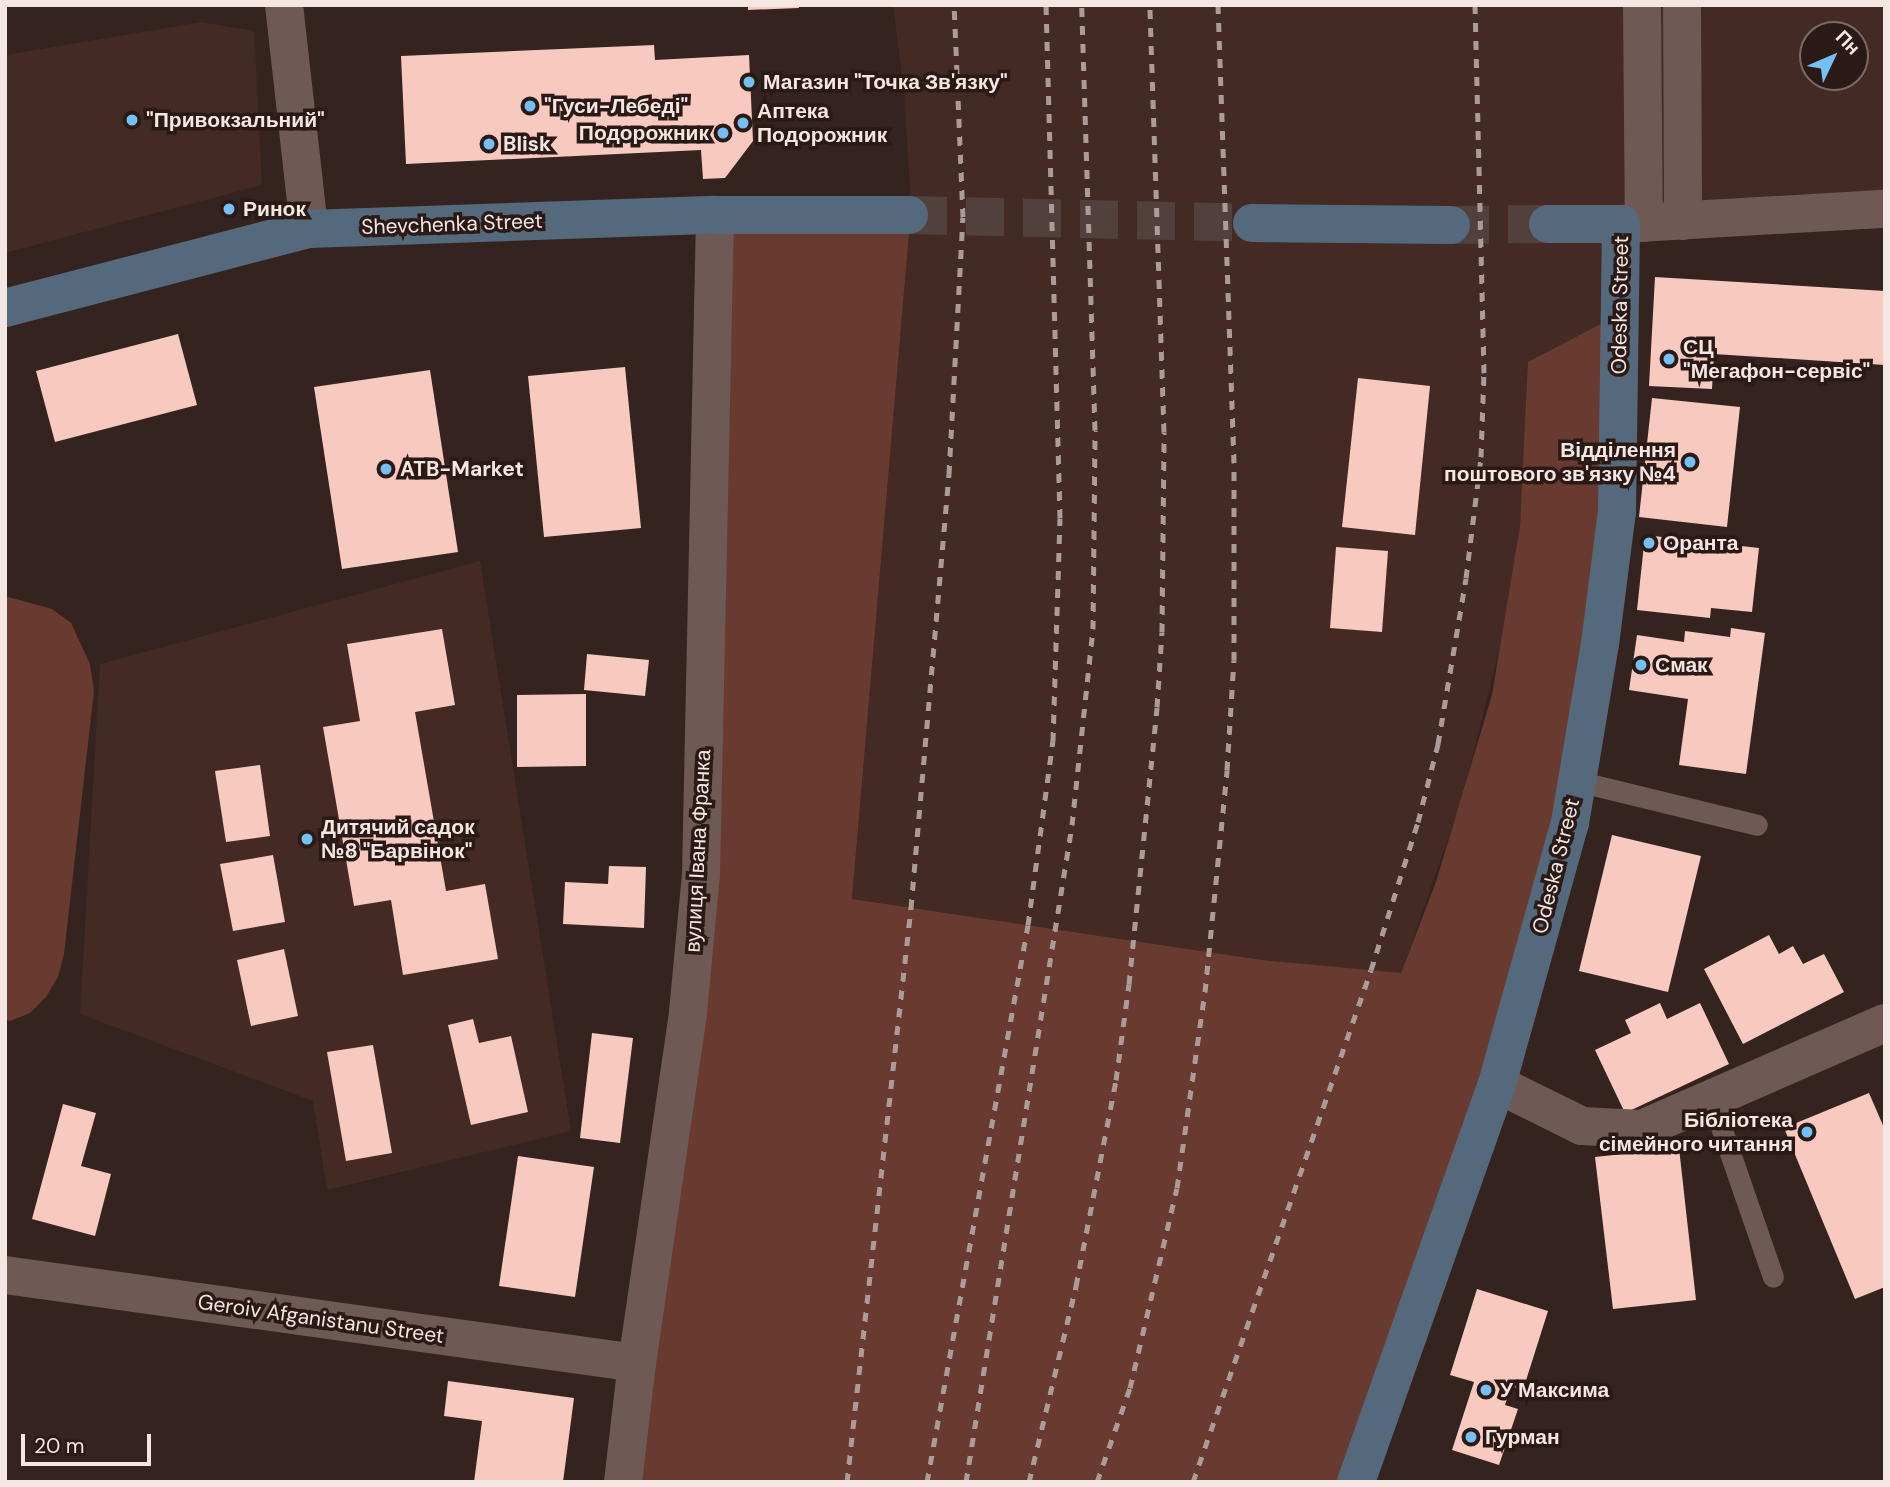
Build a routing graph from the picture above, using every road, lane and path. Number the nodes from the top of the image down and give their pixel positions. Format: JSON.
{"nodes":[{"id":1,"x":284,"y":5,"type":"edge"},
{"id":2,"x":1642,"y":5,"type":"edge"},
{"id":3,"x":1682,"y":5,"type":"edge"},
{"id":4,"x":1885,"y":209,"type":"edge"},
{"id":5,"x":715,"y":215,"type":"junction"},
{"id":6,"x":909,"y":215,"type":"tunnel mouth"},
{"id":7,"x":1683,"y":221,"type":"junction"},
{"id":8,"x":1252,"y":223,"type":"tunnel mouth"},
{"id":9,"x":1548,"y":224,"type":"tunnel mouth"},
{"id":10,"x":1632,"y":224,"type":"junction"},
{"id":11,"x":1451,"y":225,"type":"tunnel mouth"},
{"id":12,"x":309,"y":229,"type":"junction"},
{"id":13,"x":5,"y":308,"type":"edge"},
{"id":14,"x":1577,"y":781,"type":"junction"},
{"id":15,"x":1757,"y":825,"type":"dead end"},
{"id":16,"x":1885,"y":1023,"type":"edge"},
{"id":17,"x":1497,"y":1084,"type":"junction"},
{"id":18,"x":1711,"y":1098,"type":"junction"},
{"id":19,"x":5,"y":1275,"type":"edge"},
{"id":20,"x":1773,"y":1277,"type":"dead end"},
{"id":21,"x":637,"y":1363,"type":"junction"},
{"id":22,"x":623,"y":1482,"type":"edge"},
{"id":23,"x":1356,"y":1482,"type":"edge"}],
"edges":[{"from":1,"to":12,"type":"street"},
{"from":2,"to":10,"type":"street"},
{"from":3,"to":7,"type":"street"},
{"from":4,"to":7,"type":"street"},
{"from":5,"to":6,"type":"main road","name":"Shevchenka Street"},
{"from":5,"to":12,"type":"main road","name":"Shevchenka Street"},
{"from":5,"to":21,"type":"street","name":"вулиця Івана Франка"},
{"from":7,"to":10,"type":"street"},
{"from":8,"to":11,"type":"main road"},
{"from":9,"to":10,"type":"main road"},
{"from":10,"to":14,"type":"main road","name":"Odeska Street"},
{"from":12,"to":13,"type":"main road","name":"Shevchenka Street"},
{"from":14,"to":15,"type":"lane"},
{"from":14,"to":17,"type":"main road","name":"Odeska Street"},
{"from":16,"to":18,"type":"street"},
{"from":17,"to":18,"type":"street"},
{"from":17,"to":23,"type":"main road","name":"Odeska Street"},
{"from":18,"to":20,"type":"lane"},
{"from":19,"to":21,"type":"street","name":"Geroiv Afganistanu Street"},
{"from":21,"to":22,"type":"street","name":"вулиця Івана Франка"}]}
